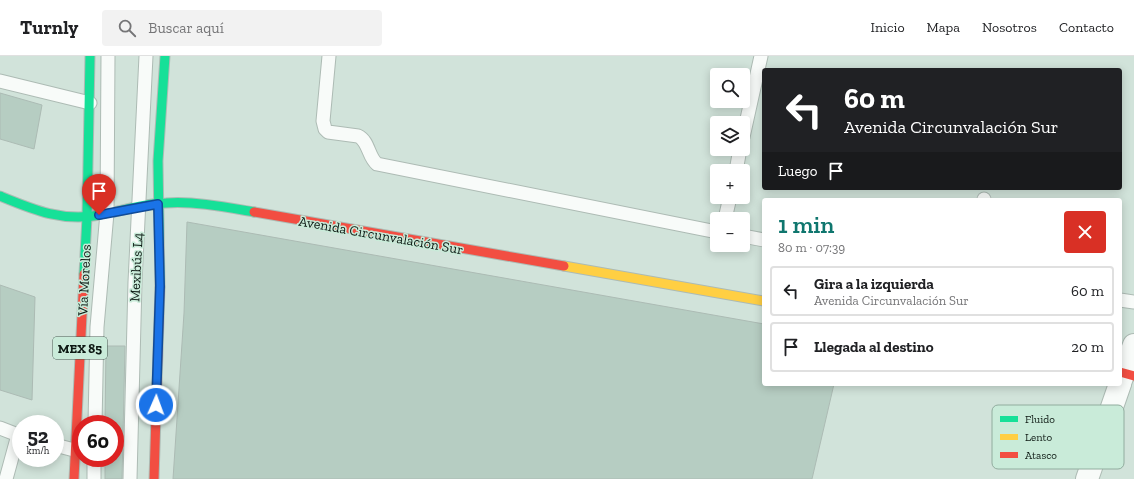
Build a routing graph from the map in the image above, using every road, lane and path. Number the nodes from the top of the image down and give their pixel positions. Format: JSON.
{"nodes":[{"id":1,"x":90,"y":56,"type":"edge"},
{"id":2,"x":108,"y":56,"type":"edge"},
{"id":3,"x":146,"y":56,"type":"edge"},
{"id":4,"x":165,"y":56,"type":"edge"},
{"id":5,"x":329,"y":56,"type":"edge"},
{"id":6,"x":761,"y":56,"type":"edge"},
{"id":7,"x":0,"y":81,"type":"edge"},
{"id":8,"x":90,"y":103,"type":"junction"},
{"id":9,"x":748,"y":116,"type":"edge"},
{"id":10,"x":0,"y":196,"type":"edge"},
{"id":11,"x":158,"y":204,"type":"junction"},
{"id":12,"x":139,"y":207,"type":"junction"},
{"id":13,"x":107,"y":213,"type":"junction"},
{"id":14,"x":87,"y":216,"type":"junction"},
{"id":15,"x":710,"y":231,"type":"edge"},
{"id":16,"x":750,"y":237,"type":"edge"},
{"id":17,"x":762,"y":240,"type":"edge"},
{"id":18,"x":1122,"y":300,"type":"edge"},
{"id":19,"x":762,"y":301,"type":"edge"},
{"id":20,"x":1134,"y":302,"type":"edge"},
{"id":21,"x":1134,"y":345,"type":"edge"},
{"id":22,"x":1123,"y":378,"type":"edge"},
{"id":23,"x":1120,"y":386,"type":"edge"},
{"id":24,"x":1113,"y":405,"type":"edge"},
{"id":25,"x":76,"y":415,"type":"edge"},
{"id":26,"x":95,"y":415,"type":"edge"},
{"id":27,"x":0,"y":428,"type":"edge"},
{"id":28,"x":12,"y":432,"type":"edge"},
{"id":29,"x":12,"y":460,"type":"edge"},
{"id":30,"x":74,"y":467,"type":"edge"},
{"id":31,"x":94,"y":467,"type":"edge"},
{"id":32,"x":1091,"y":469,"type":"edge"},
{"id":33,"x":6,"y":479,"type":"edge"},
{"id":34,"x":74,"y":479,"type":"edge"},
{"id":35,"x":94,"y":479,"type":"edge"},
{"id":36,"x":130,"y":479,"type":"edge"},
{"id":37,"x":154,"y":479,"type":"edge"},
{"id":38,"x":1087,"y":479,"type":"edge"}],
"edges":[{"from":1,"to":8,"type":"main road","name":"Vía Morelos","number":"MEX 85"},
{"from":2,"to":13,"type":"lane"},
{"from":3,"to":12,"type":"lane","name":"Mexibús L4"},
{"from":4,"to":11,"type":"main road"},
{"from":5,"to":15,"type":"lane"},
{"from":6,"to":9,"type":"lane"},
{"from":7,"to":8,"type":"lane"},
{"from":8,"to":14,"type":"main road","name":"Vía Morelos","number":"MEX 85"},
{"from":10,"to":14,"type":"main road","name":"Avenida Circunvalación Sur"},
{"from":11,"to":12,"type":"main road","name":"Avenida Circunvalación Sur"},
{"from":11,"to":19,"type":"main road","name":"Avenida Circunvalación Sur"},
{"from":11,"to":37,"type":"main road"},
{"from":12,"to":13,"type":"main road","name":"Avenida Circunvalación Sur"},
{"from":12,"to":36,"type":"lane","name":"Mexibús L4"},
{"from":13,"to":14,"type":"main road","name":"Avenida Circunvalación Sur"},
{"from":13,"to":26,"type":"lane"},
{"from":14,"to":25,"type":"main road","name":"Vía Morelos","number":"MEX 85"},
{"from":16,"to":17,"type":"lane"},
{"from":18,"to":20,"type":"lane"},
{"from":21,"to":22,"type":"street"},
{"from":23,"to":24,"type":"street"},
{"from":27,"to":28,"type":"lane"},
{"from":29,"to":33,"type":"lane"},
{"from":30,"to":34,"type":"main road","name":"Vía Morelos","number":"MEX 85"},
{"from":31,"to":35,"type":"lane"},
{"from":32,"to":38,"type":"street"}]}
